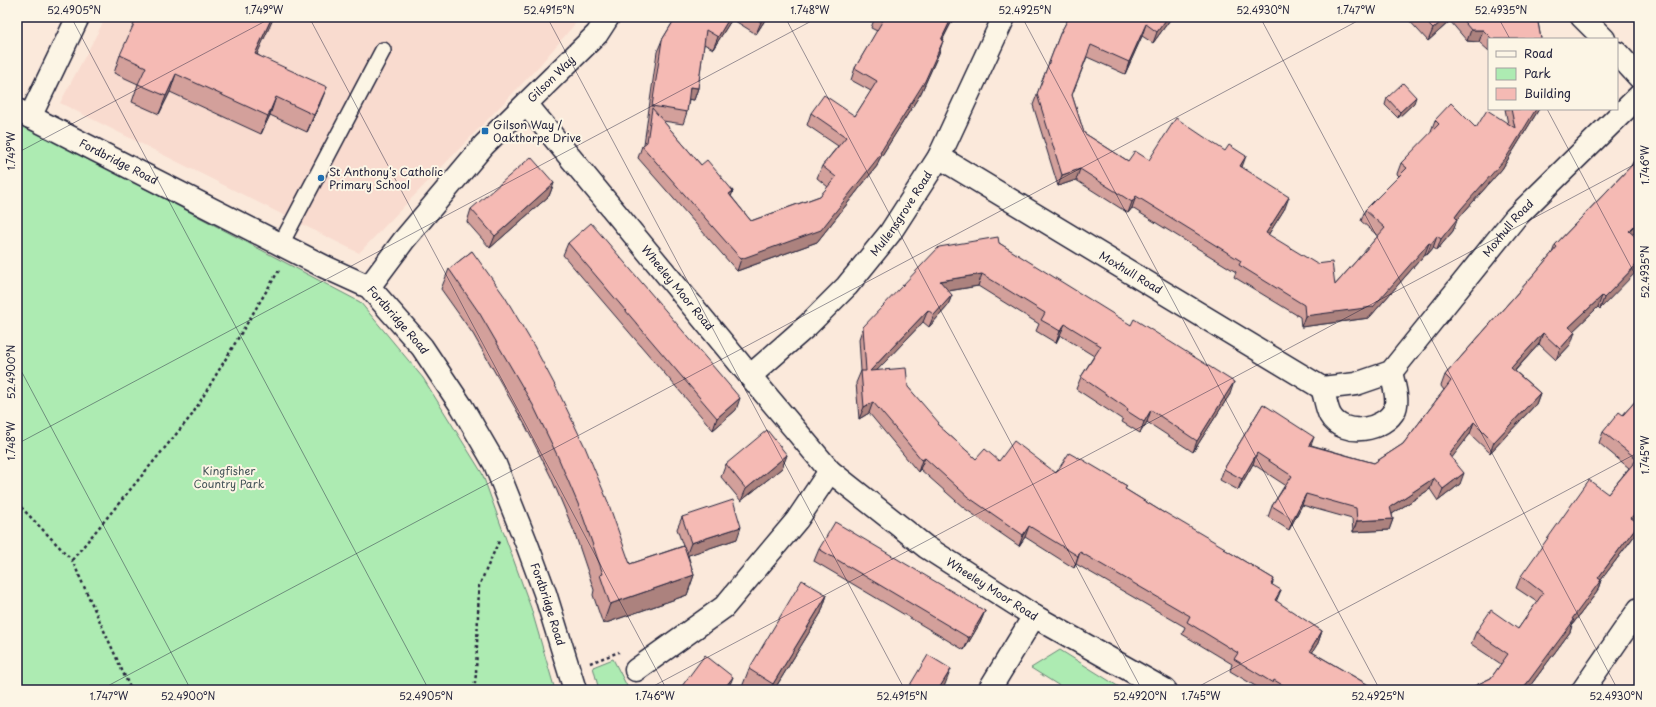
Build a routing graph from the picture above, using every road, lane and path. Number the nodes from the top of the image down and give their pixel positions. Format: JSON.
{"nodes":[{"id":1,"x":78,"y":17,"type":"edge"},
{"id":2,"x":608,"y":17,"type":"edge"},
{"id":3,"x":1004,"y":17,"type":"edge"},
{"id":4,"x":1582,"y":17,"type":"edge"},
{"id":5,"x":1603,"y":38,"type":"edge"},
{"id":6,"x":383,"y":50,"type":"dead end"},
{"id":7,"x":1618,"y":54,"type":"edge"},
{"id":8,"x":1639,"y":77,"type":"edge"},
{"id":9,"x":1639,"y":96,"type":"edge"},
{"id":10,"x":527,"y":105,"type":"junction"},
{"id":11,"x":23,"y":113,"type":"edge"},
{"id":12,"x":939,"y":157,"type":"junction"},
{"id":13,"x":287,"y":246,"type":"junction"},
{"id":14,"x":369,"y":287,"type":"junction"},
{"id":15,"x":1391,"y":372,"type":"junction"},
{"id":16,"x":750,"y":376,"type":"junction"},
{"id":17,"x":1322,"y":388,"type":"junction"},
{"id":18,"x":830,"y":471,"type":"junction"},
{"id":19,"x":17,"y":503,"type":"edge"},
{"id":20,"x":500,"y":539,"type":"dead end"},
{"id":21,"x":72,"y":560,"type":"junction"},
{"id":22,"x":1639,"y":609,"type":"edge"},
{"id":23,"x":1034,"y":616,"type":"junction"},
{"id":24,"x":636,"y":670,"type":"dead end"},
{"id":25,"x":131,"y":690,"type":"edge"},
{"id":26,"x":474,"y":690,"type":"edge"},
{"id":27,"x":575,"y":690,"type":"edge"},
{"id":28,"x":989,"y":690,"type":"edge"},
{"id":29,"x":1165,"y":690,"type":"edge"},
{"id":30,"x":1582,"y":690,"type":"edge"}],
"edges":[{"from":1,"to":11,"type":"street"},
{"from":2,"to":10,"type":"street","name":"Gilson Way"},
{"from":3,"to":12,"type":"street","name":"Mullensgrove Road"},
{"from":4,"to":5,"type":"street"},
{"from":6,"to":13,"type":"lane"},
{"from":7,"to":8,"type":"street"},
{"from":9,"to":15,"type":"street","name":"Moxhull Road"},
{"from":10,"to":14,"type":"street","name":"Gilson Way"},
{"from":10,"to":16,"type":"street","name":"Wheeley Moor Road"},
{"from":11,"to":13,"type":"street","name":"Fordbridge Road"},
{"from":12,"to":16,"type":"street","name":"Mullensgrove Road"},
{"from":12,"to":17,"type":"street","name":"Moxhull Road"},
{"from":13,"to":14,"type":"street","name":"Fordbridge Road"},
{"from":13,"to":21,"type":"path"},
{"from":14,"to":27,"type":"street","name":"Fordbridge Road"},
{"from":15,"to":17,"type":"street"},
{"from":15,"to":17,"type":"street"},
{"from":16,"to":18,"type":"street","name":"Wheeley Moor Road"},
{"from":18,"to":23,"type":"street","name":"Wheeley Moor Road"},
{"from":18,"to":24,"type":"street"},
{"from":19,"to":21,"type":"path"},
{"from":20,"to":26,"type":"path"},
{"from":21,"to":25,"type":"path"},
{"from":22,"to":30,"type":"street"},
{"from":23,"to":28,"type":"street"},
{"from":23,"to":29,"type":"street","name":"Wheeley Moor Road"}]}
